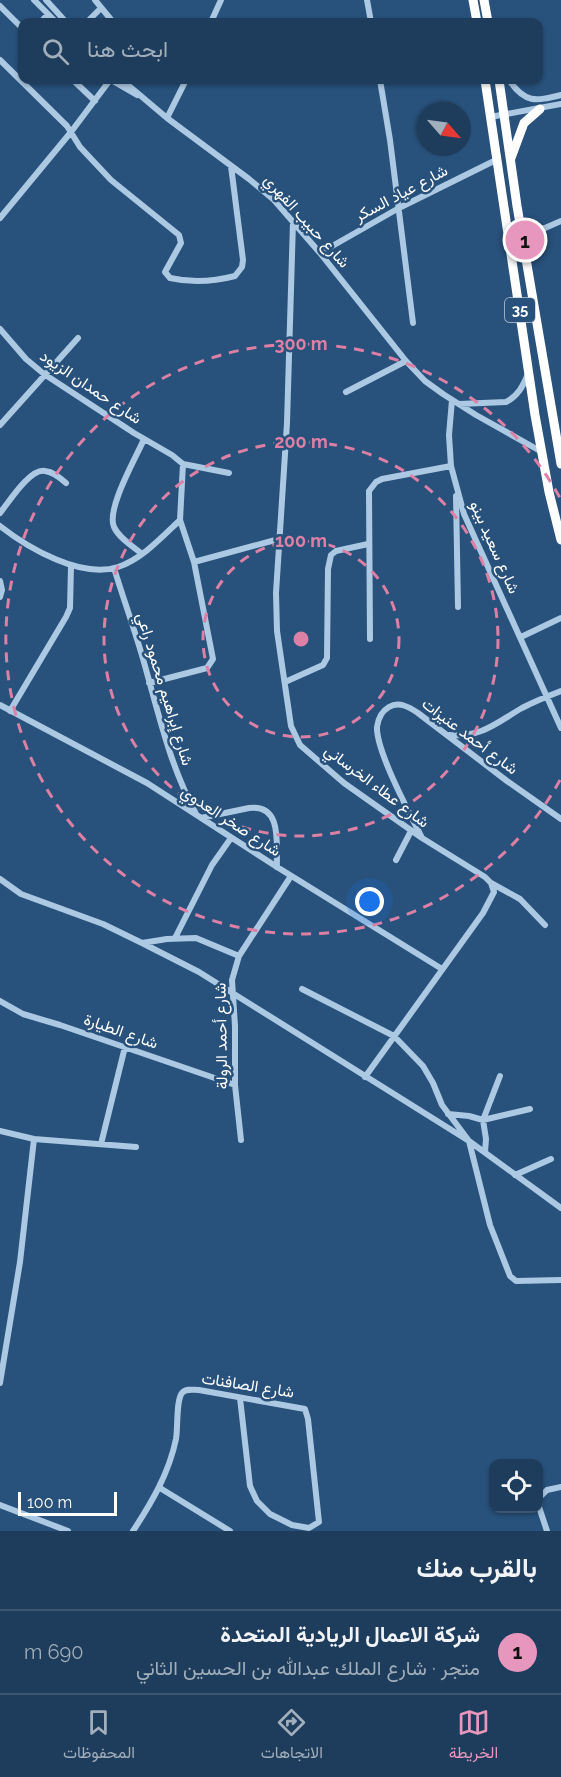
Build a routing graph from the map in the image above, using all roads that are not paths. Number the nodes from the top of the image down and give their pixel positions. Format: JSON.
{"nodes":[{"id":1,"x":34,"y":0,"type":"edge"},
{"id":2,"x":46,"y":0,"type":"edge"},
{"id":3,"x":95,"y":0,"type":"edge"},
{"id":4,"x":211,"y":0,"type":"edge"},
{"id":5,"x":367,"y":0,"type":"edge"},
{"id":6,"x":473,"y":0,"type":"edge"},
{"id":7,"x":484,"y":0,"type":"edge"},
{"id":8,"x":220,"y":3,"type":"edge"},
{"id":9,"x":0,"y":6,"type":"edge"},
{"id":10,"x":101,"y":8,"type":"junction"},
{"id":11,"x":48,"y":14,"type":"junction"},
{"id":12,"x":44,"y":18,"type":"edge"},
{"id":13,"x":52,"y":18,"type":"edge"},
{"id":14,"x":62,"y":18,"type":"edge"},
{"id":15,"x":91,"y":18,"type":"edge"},
{"id":16,"x":110,"y":18,"type":"edge"},
{"id":17,"x":213,"y":18,"type":"edge"},
{"id":18,"x":370,"y":18,"type":"edge"},
{"id":19,"x":476,"y":18,"type":"edge"},
{"id":20,"x":487,"y":18,"type":"edge"},
{"id":21,"x":18,"y":24,"type":"edge"},
{"id":22,"x":0,"y":60,"type":"edge"},
{"id":23,"x":18,"y":76,"type":"edge"},
{"id":24,"x":26,"y":84,"type":"edge"},
{"id":25,"x":77,"y":84,"type":"edge"},
{"id":26,"x":108,"y":84,"type":"edge"},
{"id":27,"x":118,"y":84,"type":"edge"},
{"id":28,"x":126,"y":84,"type":"edge"},
{"id":29,"x":184,"y":84,"type":"edge"},
{"id":30,"x":382,"y":84,"type":"edge"},
{"id":31,"x":486,"y":84,"type":"edge"},
{"id":32,"x":500,"y":84,"type":"edge"},
{"id":33,"x":512,"y":84,"type":"edge"},
{"id":34,"x":561,"y":95,"type":"edge"},
{"id":35,"x":140,"y":97,"type":"junction"},
{"id":36,"x":95,"y":101,"type":"junction"},
{"id":37,"x":561,"y":104,"type":"edge"},
{"id":38,"x":540,"y":109,"type":"junction"},
{"id":39,"x":504,"y":115,"type":"junction"},
{"id":40,"x":490,"y":117,"type":"junction"},
{"id":41,"x":166,"y":118,"type":"junction"},
{"id":42,"x":71,"y":132,"type":"junction"},
{"id":43,"x":496,"y":160,"type":"junction"},
{"id":44,"x":510,"y":160,"type":"junction"},
{"id":45,"x":231,"y":166,"type":"junction"},
{"id":46,"x":399,"y":208,"type":"junction"},
{"id":47,"x":0,"y":218,"type":"edge"},
{"id":48,"x":561,"y":221,"type":"edge"},
{"id":49,"x":293,"y":222,"type":"junction"},
{"id":50,"x":522,"y":230,"type":"junction"},
{"id":51,"x":320,"y":253,"type":"junction"},
{"id":52,"x":413,"y":323,"type":"dead end"},
{"id":53,"x":0,"y":329,"type":"edge"},
{"id":54,"x":78,"y":338,"type":"dead end"},
{"id":55,"x":406,"y":361,"type":"junction"},
{"id":56,"x":529,"y":372,"type":"junction"},
{"id":57,"x":44,"y":374,"type":"junction"},
{"id":58,"x":346,"y":392,"type":"dead end"},
{"id":59,"x":452,"y":400,"type":"junction"},
{"id":60,"x":459,"y":404,"type":"junction"},
{"id":61,"x":557,"y":423,"type":"edge"},
{"id":62,"x":0,"y":425,"type":"edge"},
{"id":63,"x":144,"y":439,"type":"junction"},
{"id":64,"x":542,"y":452,"type":"junction"},
{"id":65,"x":183,"y":464,"type":"junction"},
{"id":66,"x":561,"y":464,"type":"edge"},
{"id":67,"x":451,"y":466,"type":"junction"},
{"id":68,"x":229,"y":473,"type":"dead end"},
{"id":69,"x":66,"y":483,"type":"dead end"},
{"id":70,"x":456,"y":489,"type":"junction"},
{"id":71,"x":0,"y":513,"type":"edge"},
{"id":72,"x":180,"y":520,"type":"junction"},
{"id":73,"x":2,"y":530,"type":"edge"},
{"id":74,"x":279,"y":539,"type":"junction"},
{"id":75,"x":561,"y":540,"type":"edge"},
{"id":76,"x":368,"y":544,"type":"junction"},
{"id":77,"x":141,"y":554,"type":"junction"},
{"id":78,"x":194,"y":562,"type":"junction"},
{"id":79,"x":71,"y":566,"type":"junction"},
{"id":80,"x":114,"y":568,"type":"junction"},
{"id":81,"x":0,"y":581,"type":"edge"},
{"id":82,"x":0,"y":597,"type":"edge"},
{"id":83,"x":458,"y":607,"type":"dead end"},
{"id":84,"x":561,"y":618,"type":"edge"},
{"id":85,"x":521,"y":637,"type":"junction"},
{"id":86,"x":370,"y":639,"type":"dead end"},
{"id":87,"x":285,"y":682,"type":"junction"},
{"id":88,"x":149,"y":683,"type":"junction"},
{"id":89,"x":561,"y":691,"type":"edge"},
{"id":90,"x":548,"y":696,"type":"junction"},
{"id":91,"x":0,"y":705,"type":"edge"},
{"id":92,"x":10,"y":711,"type":"junction"},
{"id":93,"x":561,"y":728,"type":"edge"},
{"id":94,"x":447,"y":734,"type":"junction"},
{"id":95,"x":199,"y":817,"type":"junction"},
{"id":96,"x":561,"y":819,"type":"edge"},
{"id":97,"x":411,"y":831,"type":"junction"},
{"id":98,"x":231,"y":838,"type":"junction"},
{"id":99,"x":422,"y":838,"type":"junction"},
{"id":100,"x":396,"y":860,"type":"dead end"},
{"id":101,"x":278,"y":867,"type":"junction"},
{"id":102,"x":291,"y":876,"type":"junction"},
{"id":103,"x":0,"y":879,"type":"edge"},
{"id":104,"x":491,"y":883,"type":"junction"},
{"id":105,"x":545,"y":924,"type":"dead end"},
{"id":106,"x":176,"y":938,"type":"junction"},
{"id":107,"x":142,"y":943,"type":"junction"},
{"id":108,"x":239,"y":956,"type":"junction"},
{"id":109,"x":442,"y":969,"type":"junction"},
{"id":110,"x":302,"y":989,"type":"dead end"},
{"id":111,"x":233,"y":994,"type":"junction"},
{"id":112,"x":0,"y":1001,"type":"edge"},
{"id":113,"x":394,"y":1036,"type":"junction"},
{"id":114,"x":125,"y":1047,"type":"junction"},
{"id":115,"x":500,"y":1076,"type":"dead end"},
{"id":116,"x":365,"y":1077,"type":"junction"},
{"id":117,"x":235,"y":1085,"type":"junction"},
{"id":118,"x":530,"y":1108,"type":"dead end"},
{"id":119,"x":448,"y":1114,"type":"junction"},
{"id":120,"x":483,"y":1120,"type":"junction"},
{"id":121,"x":0,"y":1131,"type":"edge"},
{"id":122,"x":34,"y":1139,"type":"junction"},
{"id":123,"x":241,"y":1140,"type":"dead end"},
{"id":124,"x":469,"y":1141,"type":"junction"},
{"id":125,"x":101,"y":1144,"type":"junction"},
{"id":126,"x":136,"y":1147,"type":"dead end"},
{"id":127,"x":485,"y":1152,"type":"junction"},
{"id":128,"x":551,"y":1159,"type":"dead end"},
{"id":129,"x":515,"y":1175,"type":"junction"},
{"id":130,"x":561,"y":1208,"type":"edge"},
{"id":131,"x":561,"y":1280,"type":"edge"},
{"id":132,"x":3,"y":1337,"type":"edge"},
{"id":133,"x":0,"y":1383,"type":"edge"},
{"id":134,"x":240,"y":1398,"type":"junction"},
{"id":135,"x":561,"y":1487,"type":"edge"},
{"id":136,"x":160,"y":1488,"type":"junction"},
{"id":137,"x":0,"y":1505,"type":"edge"},
{"id":138,"x":68,"y":1531,"type":"edge"},
{"id":139,"x":133,"y":1531,"type":"edge"},
{"id":140,"x":230,"y":1531,"type":"edge"},
{"id":141,"x":547,"y":1531,"type":"edge"}],
"edges":[{"from":1,"to":11,"type":"street"},
{"from":2,"to":14,"type":"street"},
{"from":3,"to":10,"type":"street"},
{"from":4,"to":8,"type":"street"},
{"from":5,"to":18,"type":"street"},
{"from":6,"to":19,"type":"highway"},
{"from":7,"to":20,"type":"highway"},
{"from":8,"to":17,"type":"street"},
{"from":9,"to":21,"type":"street"},
{"from":10,"to":15,"type":"street"},
{"from":10,"to":16,"type":"street"},
{"from":11,"to":12,"type":"street"},
{"from":11,"to":13,"type":"street"},
{"from":22,"to":23,"type":"street"},
{"from":24,"to":42,"type":"street"},
{"from":25,"to":36,"type":"street"},
{"from":26,"to":36,"type":"street"},
{"from":27,"to":35,"type":"street","name":"شارع حبيب الفهري"},
{"from":28,"to":35,"type":"street","name":"شارع حبيب الفهري"},
{"from":29,"to":41,"type":"street"},
{"from":30,"to":46,"type":"street"},
{"from":31,"to":40,"type":"highway","number":"35"},
{"from":32,"to":39,"type":"highway","number":"35"},
{"from":33,"to":34,"type":"street"},
{"from":35,"to":41,"type":"street","name":"شارع حبيب الفهري"},
{"from":36,"to":42,"type":"street"},
{"from":37,"to":38,"type":"street"},
{"from":38,"to":39,"type":"street"},
{"from":38,"to":44,"type":"highway"},
{"from":39,"to":40,"type":"street"},
{"from":39,"to":44,"type":"highway","number":"35"},
{"from":40,"to":43,"type":"highway","number":"35"},
{"from":41,"to":45,"type":"street","name":"شارع حبيب الفهري"},
{"from":42,"to":45,"type":"street"},
{"from":42,"to":47,"type":"street"},
{"from":43,"to":46,"type":"street","name":"شارع عياد السكر"},
{"from":43,"to":56,"type":"highway","number":"35"},
{"from":44,"to":50,"type":"highway","number":"35"},
{"from":45,"to":49,"type":"street","name":"شارع حبيب الفهري"},
{"from":46,"to":51,"type":"street","name":"شارع عياد السكر"},
{"from":46,"to":52,"type":"street"},
{"from":48,"to":50,"type":"street"},
{"from":49,"to":51,"type":"street","name":"شارع حبيب الفهري"},
{"from":49,"to":74,"type":"street","name":"شارع عطاء الخرساني"},
{"from":50,"to":61,"type":"highway","number":"35"},
{"from":51,"to":55,"type":"street","name":"شارع حبيب الفهري"},
{"from":53,"to":57,"type":"street","name":"شارع حمدان الزيود"},
{"from":54,"to":57,"type":"street"},
{"from":55,"to":58,"type":"street"},
{"from":55,"to":59,"type":"street","name":"شارع حبيب الفهري"},
{"from":56,"to":60,"type":"street"},
{"from":56,"to":64,"type":"highway","number":"35"},
{"from":57,"to":62,"type":"street"},
{"from":57,"to":63,"type":"street","name":"شارع حمدان الزيود"},
{"from":59,"to":60,"type":"street","name":"شارع حبيب الفهري"},
{"from":59,"to":67,"type":"street","name":"شارع سعيد بينو"},
{"from":60,"to":64,"type":"street","name":"شارع حبيب الفهري"},
{"from":61,"to":66,"type":"highway","number":"35"},
{"from":63,"to":65,"type":"street","name":"شارع حمدان الزيود"},
{"from":63,"to":77,"type":"street"},
{"from":64,"to":75,"type":"highway","number":"35"},
{"from":65,"to":68,"type":"street"},
{"from":65,"to":72,"type":"street"},
{"from":67,"to":70,"type":"street","name":"شارع سعيد بينو"},
{"from":67,"to":76,"type":"street"},
{"from":69,"to":71,"type":"street"},
{"from":70,"to":83,"type":"street"},
{"from":70,"to":85,"type":"street","name":"شارع سعيد بينو"},
{"from":72,"to":77,"type":"street"},
{"from":72,"to":78,"type":"street"},
{"from":73,"to":79,"type":"street"},
{"from":74,"to":78,"type":"street"},
{"from":74,"to":87,"type":"street","name":"شارع عطاء الخرساني"},
{"from":76,"to":86,"type":"street"},
{"from":76,"to":87,"type":"street"},
{"from":77,"to":80,"type":"street"},
{"from":78,"to":88,"type":"street"},
{"from":79,"to":80,"type":"street"},
{"from":79,"to":92,"type":"street"},
{"from":80,"to":88,"type":"street","name":"شارع إبراهيم محمود راعي"},
{"from":81,"to":82,"type":"street"},
{"from":84,"to":85,"type":"street"},
{"from":85,"to":90,"type":"street","name":"شارع سعيد بينو"},
{"from":87,"to":97,"type":"street","name":"شارع عطاء الخرساني"},
{"from":88,"to":95,"type":"street","name":"شارع إبراهيم محمود راعي"},
{"from":89,"to":90,"type":"street"},
{"from":90,"to":93,"type":"street","name":"شارع سعيد بينو"},
{"from":90,"to":94,"type":"street"},
{"from":91,"to":92,"type":"street","name":"شارع صخر العدوي"},
{"from":92,"to":95,"type":"street","name":"شارع صخر العدوي"},
{"from":94,"to":96,"type":"street","name":"شارع أحمد عنيزات"},
{"from":94,"to":99,"type":"street","name":"شارع أحمد عنيزات"},
{"from":95,"to":98,"type":"street","name":"شارع صخر العدوي"},
{"from":95,"to":101,"type":"street"},
{"from":97,"to":99,"type":"street","name":"شارع عطاء الخرساني"},
{"from":97,"to":100,"type":"street"},
{"from":98,"to":101,"type":"street","name":"شارع صخر العدوي"},
{"from":98,"to":106,"type":"street"},
{"from":99,"to":104,"type":"street","name":"شارع عطاء الخرساني"},
{"from":101,"to":102,"type":"street","name":"شارع صخر العدوي"},
{"from":102,"to":108,"type":"street","name":"شارع أحمد الرولة"},
{"from":102,"to":109,"type":"street","name":"شارع صخر العدوي"},
{"from":103,"to":107,"type":"street"},
{"from":104,"to":105,"type":"street","name":"شارع عطاء الخرساني"},
{"from":104,"to":109,"type":"street"},
{"from":106,"to":107,"type":"street"},
{"from":106,"to":108,"type":"street"},
{"from":107,"to":111,"type":"street"},
{"from":108,"to":111,"type":"street","name":"شارع أحمد الرولة"},
{"from":109,"to":113,"type":"street"},
{"from":110,"to":113,"type":"street"},
{"from":111,"to":116,"type":"street"},
{"from":111,"to":117,"type":"street","name":"شارع أحمد الرولة"},
{"from":112,"to":114,"type":"street","name":"شارع الطيارة"},
{"from":113,"to":116,"type":"street"},
{"from":113,"to":119,"type":"street"},
{"from":114,"to":117,"type":"street","name":"شارع الطيارة"},
{"from":114,"to":125,"type":"street"},
{"from":115,"to":120,"type":"street"},
{"from":116,"to":124,"type":"street"},
{"from":117,"to":123,"type":"street","name":"شارع أحمد الرولة"},
{"from":118,"to":120,"type":"street"},
{"from":119,"to":120,"type":"street"},
{"from":119,"to":124,"type":"street"},
{"from":120,"to":127,"type":"street"},
{"from":121,"to":122,"type":"street"},
{"from":122,"to":125,"type":"street"},
{"from":122,"to":132,"type":"street"},
{"from":124,"to":127,"type":"street"},
{"from":124,"to":131,"type":"street"},
{"from":125,"to":126,"type":"street"},
{"from":127,"to":129,"type":"street"},
{"from":128,"to":129,"type":"street"},
{"from":129,"to":130,"type":"street"},
{"from":132,"to":133,"type":"street"},
{"from":134,"to":134,"type":"street","name":"شارع الصافنات"},
{"from":134,"to":136,"type":"street","name":"شارع الصافنات"},
{"from":135,"to":141,"type":"street"},
{"from":136,"to":139,"type":"street"},
{"from":136,"to":140,"type":"street"},
{"from":137,"to":138,"type":"street"}]}
